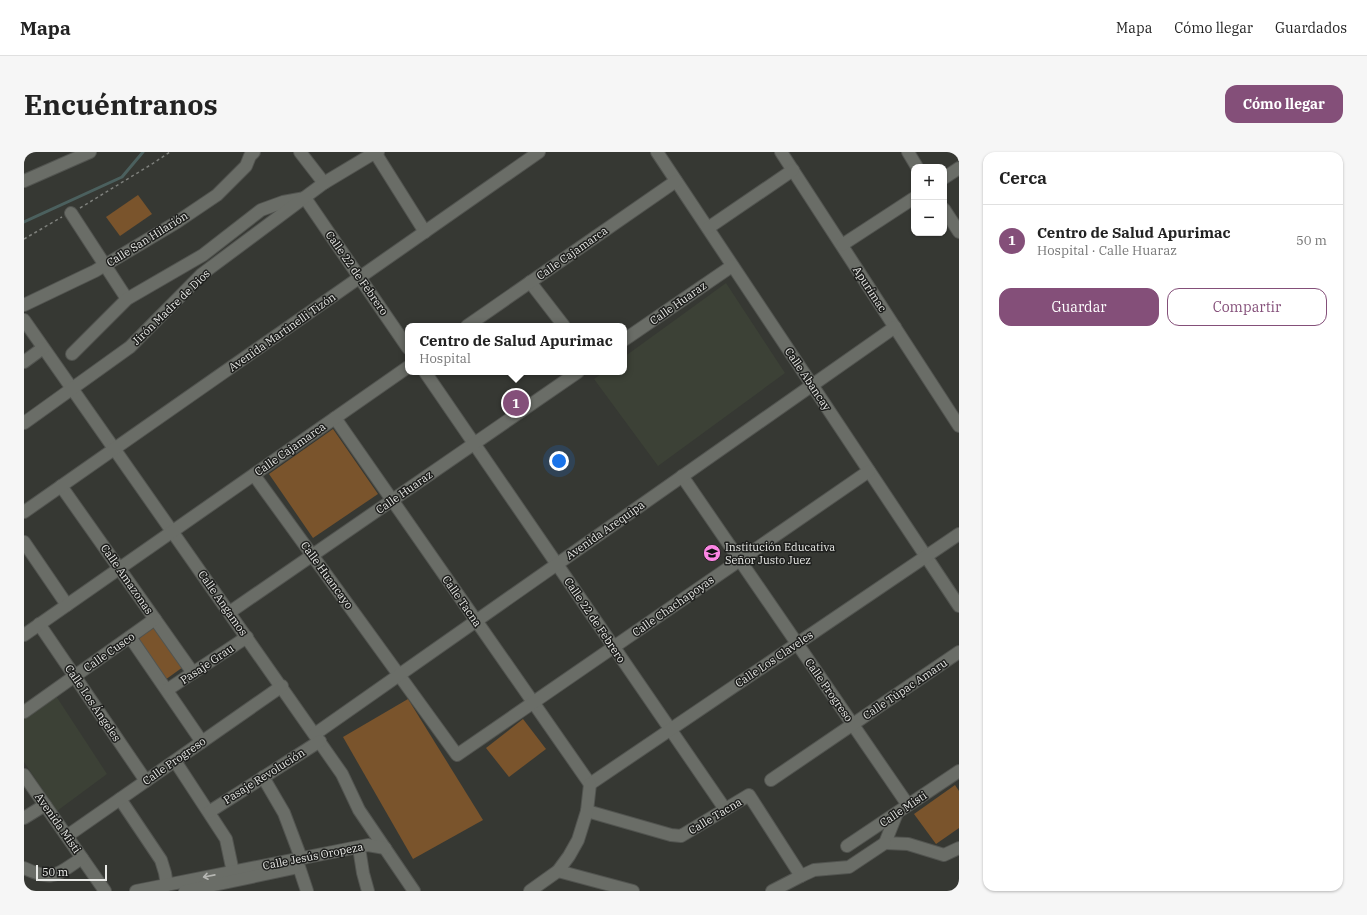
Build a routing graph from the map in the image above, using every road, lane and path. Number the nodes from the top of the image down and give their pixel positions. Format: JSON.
{"nodes":[{"id":1,"x":90,"y":152,"type":"edge"},
{"id":2,"x":170,"y":152,"type":"edge"},
{"id":3,"x":254,"y":152,"type":"edge"},
{"id":4,"x":300,"y":152,"type":"edge"},
{"id":5,"x":539,"y":152,"type":"edge"},
{"id":6,"x":657,"y":152,"type":"edge"},
{"id":7,"x":781,"y":152,"type":"edge"},
{"id":8,"x":908,"y":152,"type":"edge"},
{"id":9,"x":377,"y":153,"type":"edge"},
{"id":10,"x":915,"y":164,"type":"edge"},
{"id":11,"x":959,"y":168,"type":"edge"},
{"id":12,"x":793,"y":170,"type":"junction"},
{"id":13,"x":947,"y":176,"type":"edge"},
{"id":14,"x":24,"y":181,"type":"edge"},
{"id":15,"x":676,"y":181,"type":"junction"},
{"id":16,"x":324,"y":184,"type":"junction"},
{"id":17,"x":305,"y":198,"type":"junction"},
{"id":18,"x":911,"y":200,"type":"edge"},
{"id":19,"x":71,"y":213,"type":"junction"},
{"id":20,"x":947,"y":213,"type":"edge"},
{"id":21,"x":708,"y":228,"type":"junction"},
{"id":22,"x":425,"y":232,"type":"junction"},
{"id":23,"x":959,"y":232,"type":"edge"},
{"id":24,"x":24,"y":239,"type":"edge"},
{"id":25,"x":842,"y":245,"type":"junction"},
{"id":26,"x":106,"y":265,"type":"junction"},
{"id":27,"x":732,"y":266,"type":"junction"},
{"id":28,"x":360,"y":277,"type":"junction"},
{"id":29,"x":530,"y":282,"type":"junction"},
{"id":30,"x":127,"y":299,"type":"junction"},
{"id":31,"x":24,"y":304,"type":"edge"},
{"id":32,"x":24,"y":320,"type":"edge"},
{"id":33,"x":471,"y":323,"type":"edge"},
{"id":34,"x":562,"y":323,"type":"edge"},
{"id":35,"x":895,"y":327,"type":"junction"},
{"id":36,"x":627,"y":338,"type":"edge"},
{"id":37,"x":405,"y":344,"type":"edge"},
{"id":38,"x":43,"y":348,"type":"junction"},
{"id":39,"x":72,"y":354,"type":"dead end"},
{"id":40,"x":24,"y":362,"type":"edge"},
{"id":41,"x":405,"y":369,"type":"edge"},
{"id":42,"x":427,"y":375,"type":"edge"},
{"id":43,"x":574,"y":375,"type":"edge"},
{"id":44,"x":812,"y":385,"type":"junction"},
{"id":45,"x":72,"y":388,"type":"junction"},
{"id":46,"x":335,"y":418,"type":"junction"},
{"id":47,"x":24,"y":423,"type":"edge"},
{"id":48,"x":958,"y":423,"type":"edge"},
{"id":49,"x":474,"y":444,"type":"junction"},
{"id":50,"x":114,"y":449,"type":"junction"},
{"id":51,"x":869,"y":471,"type":"junction"},
{"id":52,"x":254,"y":475,"type":"junction"},
{"id":53,"x":682,"y":476,"type":"junction"},
{"id":54,"x":61,"y":486,"type":"junction"},
{"id":55,"x":392,"y":500,"type":"junction"},
{"id":56,"x":24,"y":512,"type":"edge"},
{"id":57,"x":173,"y":532,"type":"junction"},
{"id":58,"x":959,"y":534,"type":"edge"},
{"id":59,"x":24,"y":542,"type":"edge"},
{"id":60,"x":312,"y":555,"type":"junction"},
{"id":61,"x":926,"y":556,"type":"junction"},
{"id":62,"x":740,"y":560,"type":"junction"},
{"id":63,"x":557,"y":564,"type":"junction"},
{"id":64,"x":120,"y":568,"type":"junction"},
{"id":65,"x":67,"y":605,"type":"junction"},
{"id":66,"x":959,"y":606,"type":"edge"},
{"id":67,"x":230,"y":612,"type":"junction"},
{"id":68,"x":155,"y":619,"type":"junction"},
{"id":69,"x":476,"y":621,"type":"junction"},
{"id":70,"x":39,"y":624,"type":"junction"},
{"id":71,"x":24,"y":635,"type":"edge"},
{"id":72,"x":130,"y":637,"type":"junction"},
{"id":73,"x":247,"y":637,"type":"junction"},
{"id":74,"x":797,"y":644,"type":"junction"},
{"id":75,"x":614,"y":647,"type":"junction"},
{"id":76,"x":959,"y":652,"type":"edge"},
{"id":77,"x":193,"y":673,"type":"junction"},
{"id":78,"x":399,"y":675,"type":"junction"},
{"id":79,"x":74,"y":676,"type":"junction"},
{"id":80,"x":282,"y":686,"type":"junction"},
{"id":81,"x":167,"y":690,"type":"junction"},
{"id":82,"x":533,"y":703,"type":"junction"},
{"id":83,"x":24,"y":712,"type":"edge"},
{"id":84,"x":853,"y":724,"type":"junction"},
{"id":85,"x":670,"y":729,"type":"junction"},
{"id":86,"x":317,"y":737,"type":"junction"},
{"id":87,"x":202,"y":742,"type":"junction"},
{"id":88,"x":457,"y":756,"type":"joint"},
{"id":89,"x":174,"y":761,"type":"junction"},
{"id":90,"x":959,"y":771,"type":"edge"},
{"id":91,"x":24,"y":775,"type":"edge"},
{"id":92,"x":263,"y":777,"type":"junction"},
{"id":93,"x":771,"y":780,"type":"dead end"},
{"id":94,"x":146,"y":781,"type":"junction"},
{"id":95,"x":590,"y":784,"type":"junction"},
{"id":96,"x":120,"y":799,"type":"junction"},
{"id":97,"x":45,"y":804,"type":"junction"},
{"id":98,"x":908,"y":805,"type":"junction"},
{"id":99,"x":725,"y":809,"type":"junction"},
{"id":100,"x":359,"y":810,"type":"junction"},
{"id":101,"x":587,"y":811,"type":"junction"},
{"id":102,"x":208,"y":812,"type":"junction"},
{"id":103,"x":897,"y":813,"type":"junction"},
{"id":104,"x":24,"y":818,"type":"edge"},
{"id":105,"x":67,"y":836,"type":"junction"},
{"id":106,"x":885,"y":843,"type":"junction"},
{"id":107,"x":847,"y":846,"type":"dead end"},
{"id":108,"x":385,"y":848,"type":"junction"},
{"id":109,"x":959,"y":848,"type":"edge"},
{"id":110,"x":366,"y":850,"type":"junction"},
{"id":111,"x":82,"y":858,"type":"junction"},
{"id":112,"x":300,"y":862,"type":"junction"},
{"id":113,"x":24,"y":868,"type":"edge"},
{"id":114,"x":558,"y":871,"type":"junction"},
{"id":115,"x":801,"y":876,"type":"junction"},
{"id":116,"x":238,"y":881,"type":"edge"},
{"id":117,"x":167,"y":885,"type":"junction"},
{"id":118,"x":105,"y":891,"type":"edge"},
{"id":119,"x":136,"y":891,"type":"edge"},
{"id":120,"x":185,"y":891,"type":"edge"},
{"id":121,"x":307,"y":891,"type":"edge"},
{"id":122,"x":368,"y":891,"type":"edge"},
{"id":123,"x":414,"y":891,"type":"edge"},
{"id":124,"x":530,"y":891,"type":"edge"},
{"id":125,"x":633,"y":891,"type":"edge"},
{"id":126,"x":772,"y":891,"type":"edge"}],
"edges":[{"from":1,"to":14,"type":"street"},
{"from":2,"to":19,"type":"path"},
{"from":3,"to":26,"type":"street","name":"Calle San Hilarión"},
{"from":4,"to":16,"type":"street"},
{"from":5,"to":22,"type":"street","name":"Avenida Martinelli Tizón"},
{"from":6,"to":15,"type":"street","name":"Calle Abancay"},
{"from":7,"to":12,"type":"street","name":"Apurímac"},
{"from":8,"to":10,"type":"street"},
{"from":9,"to":16,"type":"street","name":"Jirón Madre de Dios"},
{"from":9,"to":22,"type":"street"},
{"from":11,"to":13,"type":"street"},
{"from":12,"to":21,"type":"street"},
{"from":12,"to":25,"type":"street","name":"Apurímac"},
{"from":15,"to":21,"type":"street","name":"Calle Abancay"},
{"from":15,"to":29,"type":"street","name":"Calle Cajamarca"},
{"from":16,"to":17,"type":"street","name":"Jirón Madre de Dios"},
{"from":17,"to":28,"type":"street","name":"Calle 22 de Febrero"},
{"from":17,"to":30,"type":"street"},
{"from":17,"to":45,"type":"street","name":"Jirón Madre de Dios"},
{"from":18,"to":25,"type":"street"},
{"from":19,"to":24,"type":"path"},
{"from":19,"to":26,"type":"street"},
{"from":20,"to":23,"type":"street"},
{"from":21,"to":27,"type":"street","name":"Calle Abancay"},
{"from":22,"to":28,"type":"street","name":"Avenida Martinelli Tizón"},
{"from":25,"to":35,"type":"street","name":"Apurímac"},
{"from":26,"to":30,"type":"street"},
{"from":26,"to":31,"type":"street","name":"Calle San Hilarión"},
{"from":27,"to":36,"type":"street","name":"Calle Huaraz"},
{"from":27,"to":44,"type":"street","name":"Calle Abancay"},
{"from":28,"to":37,"type":"street","name":"Calle 22 de Febrero"},
{"from":28,"to":50,"type":"street","name":"Avenida Martinelli Tizón"},
{"from":29,"to":33,"type":"street","name":"Calle Cajamarca"},
{"from":29,"to":34,"type":"street"},
{"from":30,"to":39,"type":"street"},
{"from":32,"to":38,"type":"street","name":"Calle Angamos"},
{"from":35,"to":44,"type":"street","name":"Avenida Arequipa"},
{"from":35,"to":48,"type":"street","name":"Apurímac"},
{"from":38,"to":40,"type":"street"},
{"from":38,"to":45,"type":"street","name":"Calle Angamos"},
{"from":41,"to":46,"type":"street","name":"Calle Cajamarca"},
{"from":42,"to":49,"type":"street","name":"Calle 22 de Febrero"},
{"from":43,"to":49,"type":"street","name":"Calle Huaraz"},
{"from":44,"to":51,"type":"street","name":"Calle Abancay"},
{"from":44,"to":53,"type":"street","name":"Avenida Arequipa"},
{"from":45,"to":47,"type":"street","name":"Jirón Madre de Dios"},
{"from":45,"to":50,"type":"street","name":"Calle Angamos"},
{"from":46,"to":52,"type":"street","name":"Calle Cajamarca"},
{"from":46,"to":55,"type":"street","name":"Calle Tacna"},
{"from":49,"to":55,"type":"street","name":"Calle Huaraz"},
{"from":49,"to":63,"type":"street","name":"Calle 22 de Febrero"},
{"from":50,"to":54,"type":"street","name":"Avenida Martinelli Tizón"},
{"from":50,"to":57,"type":"street","name":"Calle Angamos"},
{"from":51,"to":61,"type":"street","name":"Calle Abancay"},
{"from":51,"to":62,"type":"street","name":"Calle Chachapoyas"},
{"from":52,"to":57,"type":"street","name":"Calle Cajamarca"},
{"from":52,"to":60,"type":"street","name":"Calle Huancayo"},
{"from":53,"to":62,"type":"street","name":"Calle Progreso"},
{"from":53,"to":63,"type":"street","name":"Avenida Arequipa"},
{"from":54,"to":56,"type":"street","name":"Avenida Martinelli Tizón"},
{"from":54,"to":64,"type":"street","name":"Calle Amazonas"},
{"from":55,"to":60,"type":"street","name":"Calle Huaraz"},
{"from":55,"to":69,"type":"street","name":"Calle Tacna"},
{"from":57,"to":64,"type":"street","name":"Calle Cajamarca"},
{"from":57,"to":67,"type":"street","name":"Calle Angamos"},
{"from":58,"to":61,"type":"street","name":"Calle Los Claveles"},
{"from":59,"to":65,"type":"street"},
{"from":60,"to":67,"type":"street","name":"Calle Huaraz"},
{"from":60,"to":78,"type":"street","name":"Calle Huancayo"},
{"from":61,"to":66,"type":"street","name":"Calle Abancay"},
{"from":61,"to":74,"type":"street","name":"Calle Los Claveles"},
{"from":62,"to":74,"type":"street","name":"Calle Progreso"},
{"from":62,"to":75,"type":"street","name":"Calle Chachapoyas"},
{"from":63,"to":69,"type":"street","name":"Avenida Arequipa"},
{"from":63,"to":75,"type":"street","name":"Calle 22 de Febrero"},
{"from":64,"to":65,"type":"street","name":"Calle Cajamarca"},
{"from":64,"to":68,"type":"street","name":"Calle Amazonas"},
{"from":65,"to":70,"type":"street","name":"Calle Cajamarca"},
{"from":67,"to":73,"type":"street","name":"Calle Angamos"},
{"from":68,"to":72,"type":"street","name":"Calle Cusco"},
{"from":68,"to":77,"type":"street","name":"Calle Amazonas"},
{"from":69,"to":78,"type":"street","name":"Avenida Arequipa"},
{"from":69,"to":82,"type":"street","name":"Calle Tacna"},
{"from":70,"to":71,"type":"street","name":"Calle Cajamarca"},
{"from":70,"to":79,"type":"street","name":"Calle Los Ángeles"},
{"from":72,"to":79,"type":"street","name":"Calle Cusco"},
{"from":72,"to":81,"type":"street"},
{"from":73,"to":77,"type":"street","name":"Pasaje Grau"},
{"from":73,"to":80,"type":"street","name":"Calle Angamos"},
{"from":74,"to":84,"type":"street","name":"Calle Progreso"},
{"from":74,"to":85,"type":"street","name":"Calle Los Claveles"},
{"from":75,"to":82,"type":"street","name":"Calle Chachapoyas"},
{"from":75,"to":85,"type":"street","name":"Calle 22 de Febrero"},
{"from":76,"to":84,"type":"street","name":"Calle Túpac Amaru"},
{"from":77,"to":81,"type":"street","name":"Pasaje Grau"},
{"from":78,"to":86,"type":"street","name":"Avenida Arequipa"},
{"from":78,"to":88,"type":"street","name":"Calle Huancayo"},
{"from":79,"to":83,"type":"street","name":"Calle Cusco"},
{"from":79,"to":94,"type":"street","name":"Calle Los Ángeles"},
{"from":80,"to":86,"type":"street","name":"Calle Angamos"},
{"from":80,"to":87,"type":"street","name":"Calle Progreso"},
{"from":81,"to":87,"type":"street"},
{"from":82,"to":88,"type":"street","name":"Calle Chachapoyas"},
{"from":82,"to":95,"type":"street","name":"Calle Tacna"},
{"from":84,"to":93,"type":"street","name":"Calle Túpac Amaru"},
{"from":84,"to":98,"type":"street","name":"Calle Progreso"},
{"from":85,"to":95,"type":"street","name":"Calle Los Claveles"},
{"from":85,"to":99,"type":"street","name":"Calle 22 de Febrero"},
{"from":86,"to":92,"type":"street","name":"Pasaje Revolución"},
{"from":86,"to":100,"type":"street","name":"Calle Angamos"},
{"from":87,"to":89,"type":"street","name":"Calle Progreso"},
{"from":89,"to":94,"type":"street","name":"Calle Progreso"},
{"from":89,"to":102,"type":"street"},
{"from":90,"to":98,"type":"street","name":"Calle Misti"},
{"from":91,"to":97,"type":"street","name":"Avenida Misti"},
{"from":92,"to":102,"type":"street","name":"Pasaje Revolución"},
{"from":92,"to":112,"type":"street"},
{"from":94,"to":96,"type":"street","name":"Calle Progreso"},
{"from":95,"to":101,"type":"street"},
{"from":96,"to":105,"type":"street","name":"Calle Progreso"},
{"from":96,"to":117,"type":"street"},
{"from":97,"to":104,"type":"street"},
{"from":97,"to":105,"type":"street","name":"Avenida Misti"},
{"from":98,"to":103,"type":"street","name":"Calle Misti"},
{"from":99,"to":101,"type":"street","name":"Calle Tacna"},
{"from":99,"to":115,"type":"street","name":"Calle Tacna"},
{"from":100,"to":108,"type":"street","name":"Calle Angamos"},
{"from":100,"to":110,"type":"street"},
{"from":101,"to":114,"type":"street"},
{"from":102,"to":116,"type":"street"},
{"from":103,"to":106,"type":"street"},
{"from":103,"to":107,"type":"street","name":"Calle Misti"},
{"from":105,"to":111,"type":"street","name":"Avenida Misti"},
{"from":106,"to":109,"type":"street"},
{"from":106,"to":115,"type":"street"},
{"from":108,"to":110,"type":"street","name":"Calle Jesús Oropeza"},
{"from":108,"to":123,"type":"street","name":"Calle Angamos"},
{"from":110,"to":112,"type":"street","name":"Calle Jesús Oropeza"},
{"from":110,"to":122,"type":"street"},
{"from":111,"to":113,"type":"street"},
{"from":111,"to":118,"type":"street","name":"Avenida Misti"},
{"from":112,"to":116,"type":"street","name":"Calle Jesús Oropeza"},
{"from":112,"to":121,"type":"street"},
{"from":114,"to":124,"type":"street"},
{"from":114,"to":125,"type":"street"},
{"from":115,"to":126,"type":"street"},
{"from":116,"to":117,"type":"street","name":"Calle Jesús Oropeza","one_way":true},
{"from":116,"to":120,"type":"street","name":"Calle Jesús Oropeza"},
{"from":117,"to":119,"type":"street","name":"Calle Jesús Oropeza"}]}
